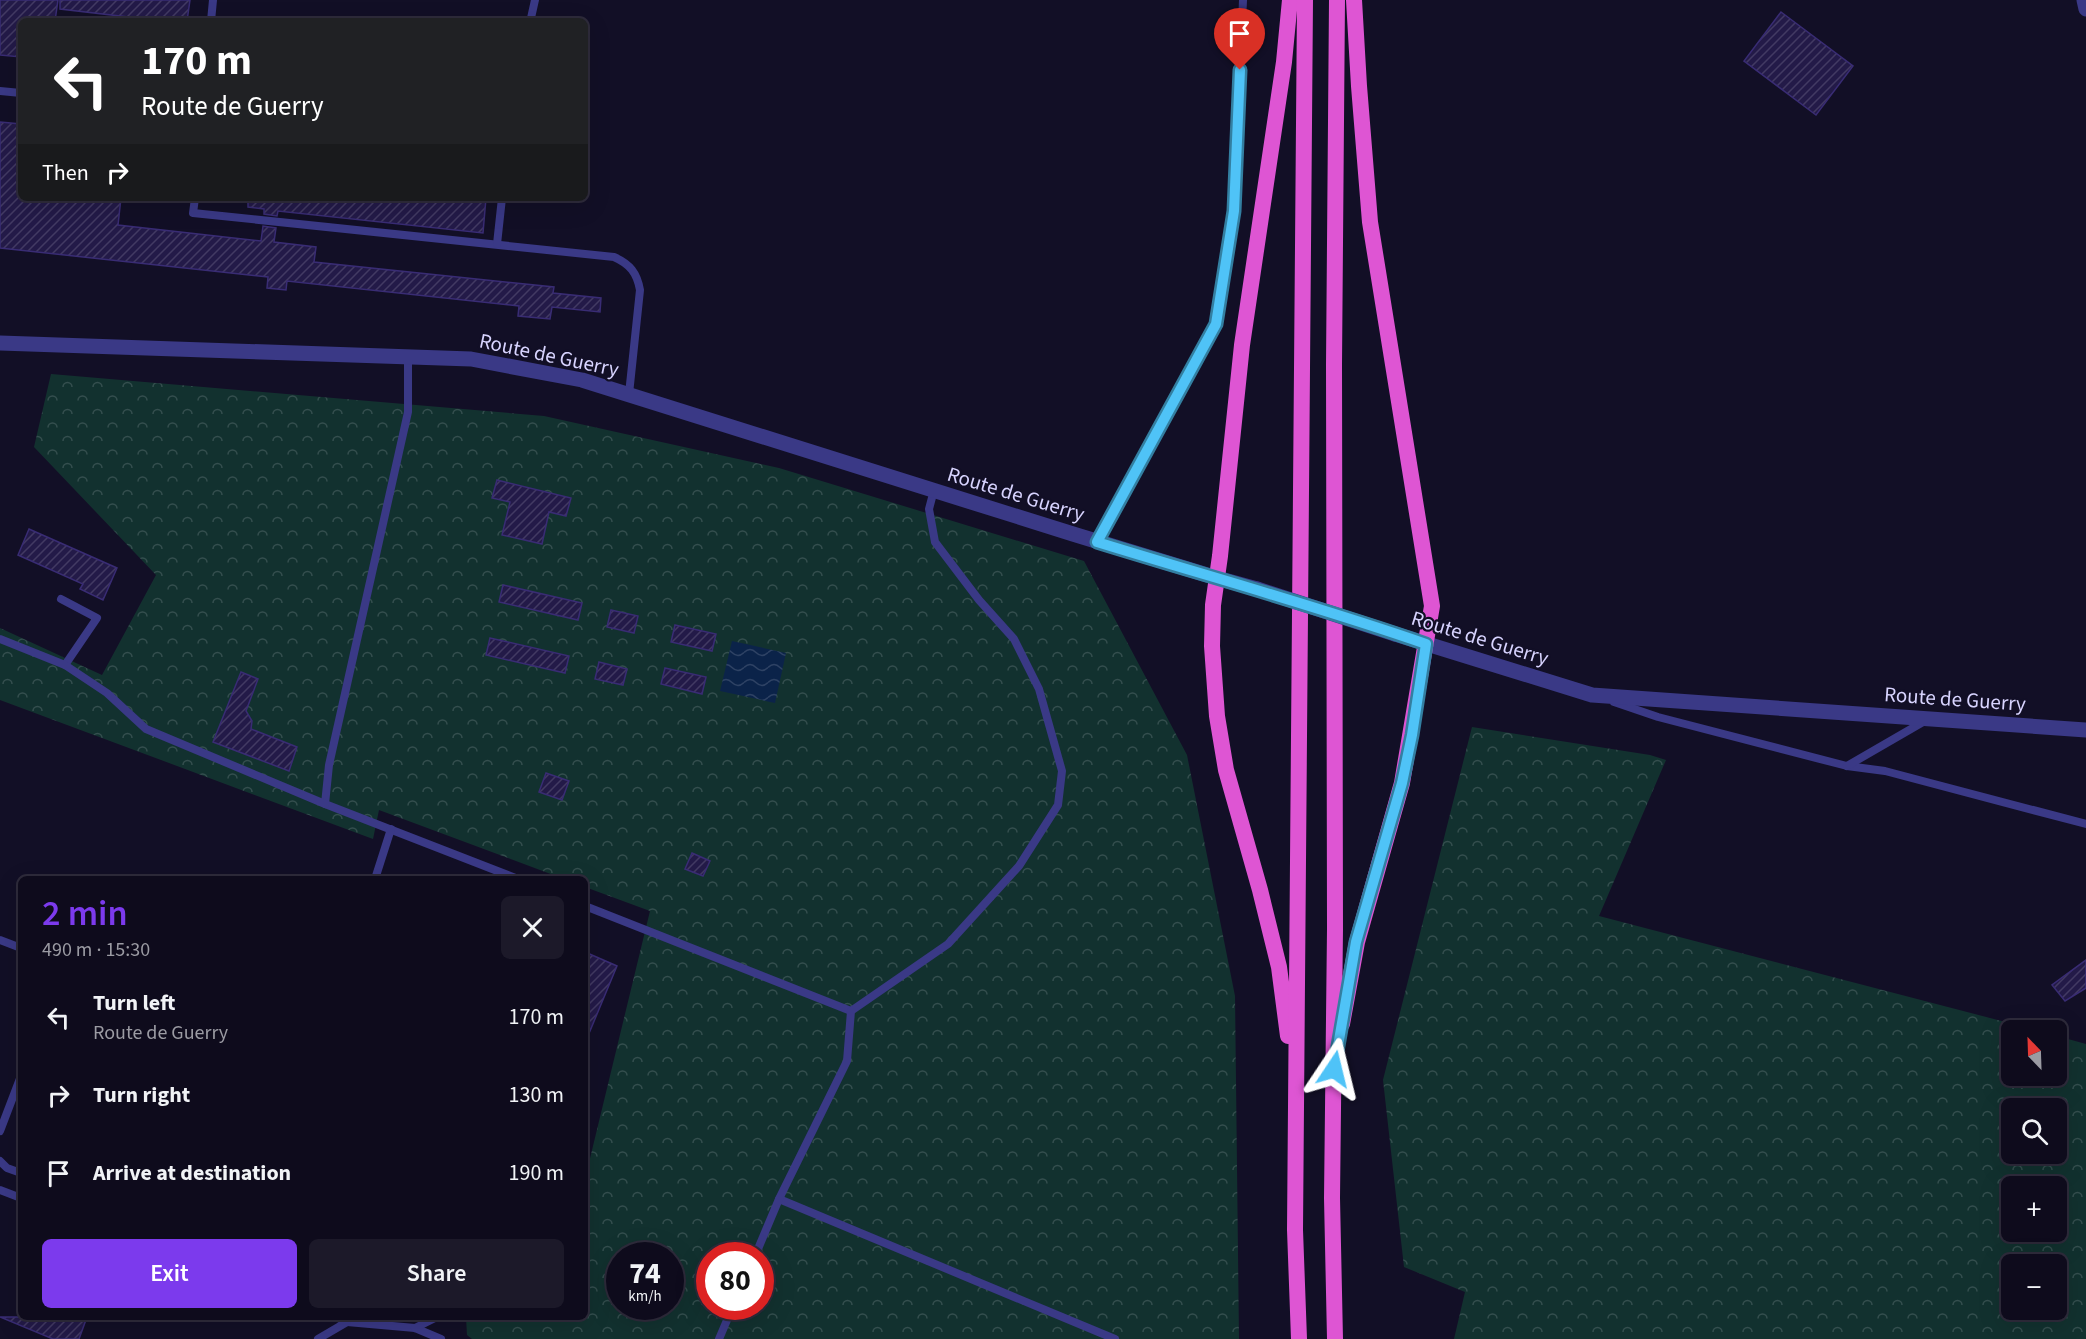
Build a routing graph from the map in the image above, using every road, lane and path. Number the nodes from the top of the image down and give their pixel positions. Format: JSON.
{"nodes":[{"id":1,"x":213,"y":0,"type":"edge"},
{"id":2,"x":535,"y":0,"type":"edge"},
{"id":3,"x":1243,"y":0,"type":"edge"},
{"id":4,"x":1290,"y":0,"type":"edge"},
{"id":5,"x":1305,"y":0,"type":"edge"},
{"id":6,"x":1337,"y":0,"type":"edge"},
{"id":7,"x":1354,"y":0,"type":"edge"},
{"id":8,"x":2084,"y":0,"type":"edge"},
{"id":9,"x":2086,"y":9,"type":"edge"},
{"id":10,"x":211,"y":18,"type":"edge"},
{"id":11,"x":531,"y":18,"type":"dead end"},
{"id":12,"x":0,"y":91,"type":"edge"},
{"id":13,"x":18,"y":93,"type":"edge"},
{"id":14,"x":195,"y":201,"type":"edge"},
{"id":15,"x":502,"y":201,"type":"edge"},
{"id":16,"x":497,"y":244,"type":"junction"},
{"id":17,"x":0,"y":343,"type":"edge"},
{"id":18,"x":408,"y":357,"type":"junction"},
{"id":19,"x":629,"y":394,"type":"junction"},
{"id":20,"x":934,"y":490,"type":"junction"},
{"id":21,"x":1097,"y":542,"type":"junction"},
{"id":22,"x":1216,"y":578,"type":"junction"},
{"id":23,"x":61,"y":599,"type":"dead end"},
{"id":24,"x":0,"y":639,"type":"edge"},
{"id":25,"x":1426,"y":644,"type":"junction"},
{"id":26,"x":65,"y":665,"type":"junction"},
{"id":27,"x":1593,"y":695,"type":"junction"},
{"id":28,"x":1929,"y":718,"type":"junction"},
{"id":29,"x":2086,"y":730,"type":"edge"},
{"id":30,"x":1847,"y":766,"type":"junction"},
{"id":31,"x":325,"y":804,"type":"junction"},
{"id":32,"x":2086,"y":824,"type":"edge"},
{"id":33,"x":392,"y":829,"type":"junction"},
{"id":34,"x":376,"y":876,"type":"edge"},
{"id":35,"x":510,"y":876,"type":"edge"},
{"id":36,"x":588,"y":907,"type":"edge"},
{"id":37,"x":0,"y":940,"type":"edge"},
{"id":38,"x":18,"y":947,"type":"edge"},
{"id":39,"x":851,"y":1011,"type":"junction"},
{"id":40,"x":1334,"y":1069,"type":"junction"},
{"id":41,"x":18,"y":1082,"type":"edge"},
{"id":42,"x":1296,"y":1096,"type":"junction"},
{"id":43,"x":4,"y":1110,"type":"edge"},
{"id":44,"x":0,"y":1131,"type":"edge"},
{"id":45,"x":0,"y":1161,"type":"edge"},
{"id":46,"x":18,"y":1172,"type":"edge"},
{"id":47,"x":0,"y":1190,"type":"edge"},
{"id":48,"x":18,"y":1197,"type":"edge"},
{"id":49,"x":779,"y":1198,"type":"junction"},
{"id":50,"x":761,"y":1242,"type":"edge"},
{"id":51,"x":346,"y":1320,"type":"edge"},
{"id":52,"x":430,"y":1320,"type":"edge"},
{"id":53,"x":727,"y":1320,"type":"edge"},
{"id":54,"x":415,"y":1328,"type":"junction"},
{"id":55,"x":318,"y":1339,"type":"edge"},
{"id":56,"x":441,"y":1339,"type":"edge"},
{"id":57,"x":719,"y":1339,"type":"edge"},
{"id":58,"x":1115,"y":1339,"type":"edge"},
{"id":59,"x":1299,"y":1339,"type":"edge"},
{"id":60,"x":1335,"y":1339,"type":"edge"}],
"edges":[{"from":1,"to":10,"type":"lane"},
{"from":2,"to":11,"type":"lane"},
{"from":3,"to":21,"type":"lane"},
{"from":4,"to":22,"type":"highway"},
{"from":5,"to":42,"type":"highway"},
{"from":6,"to":40,"type":"highway"},
{"from":7,"to":25,"type":"highway"},
{"from":8,"to":9,"type":"street"},
{"from":12,"to":13,"type":"lane"},
{"from":14,"to":16,"type":"lane"},
{"from":15,"to":16,"type":"lane"},
{"from":16,"to":19,"type":"lane"},
{"from":17,"to":18,"type":"street","name":"Route de Guerry"},
{"from":18,"to":19,"type":"street","name":"Route de Guerry"},
{"from":18,"to":31,"type":"lane"},
{"from":19,"to":20,"type":"street","name":"Route de Guerry"},
{"from":20,"to":21,"type":"street","name":"Route de Guerry"},
{"from":20,"to":39,"type":"lane"},
{"from":21,"to":22,"type":"street","name":"Route de Guerry"},
{"from":22,"to":25,"type":"street","name":"Route de Guerry","bridge":true},
{"from":22,"to":42,"type":"highway"},
{"from":23,"to":26,"type":"lane"},
{"from":24,"to":26,"type":"lane"},
{"from":25,"to":27,"type":"street","name":"Route de Guerry"},
{"from":25,"to":40,"type":"highway"},
{"from":26,"to":31,"type":"lane"},
{"from":27,"to":28,"type":"street","name":"Route de Guerry"},
{"from":27,"to":30,"type":"lane"},
{"from":28,"to":29,"type":"street","name":"Route de Guerry"},
{"from":28,"to":30,"type":"lane"},
{"from":30,"to":32,"type":"lane"},
{"from":31,"to":33,"type":"lane"},
{"from":33,"to":34,"type":"lane"},
{"from":33,"to":35,"type":"lane"},
{"from":36,"to":39,"type":"lane"},
{"from":37,"to":38,"type":"lane"},
{"from":39,"to":49,"type":"lane"},
{"from":40,"to":60,"type":"highway"},
{"from":41,"to":43,"type":"lane"},
{"from":42,"to":59,"type":"highway"},
{"from":43,"to":44,"type":"lane"},
{"from":45,"to":46,"type":"lane"},
{"from":47,"to":48,"type":"lane"},
{"from":49,"to":50,"type":"lane"},
{"from":49,"to":58,"type":"lane"},
{"from":51,"to":54,"type":"lane"},
{"from":51,"to":55,"type":"lane"},
{"from":52,"to":54,"type":"lane"},
{"from":53,"to":57,"type":"lane"},
{"from":54,"to":56,"type":"lane"}]}
